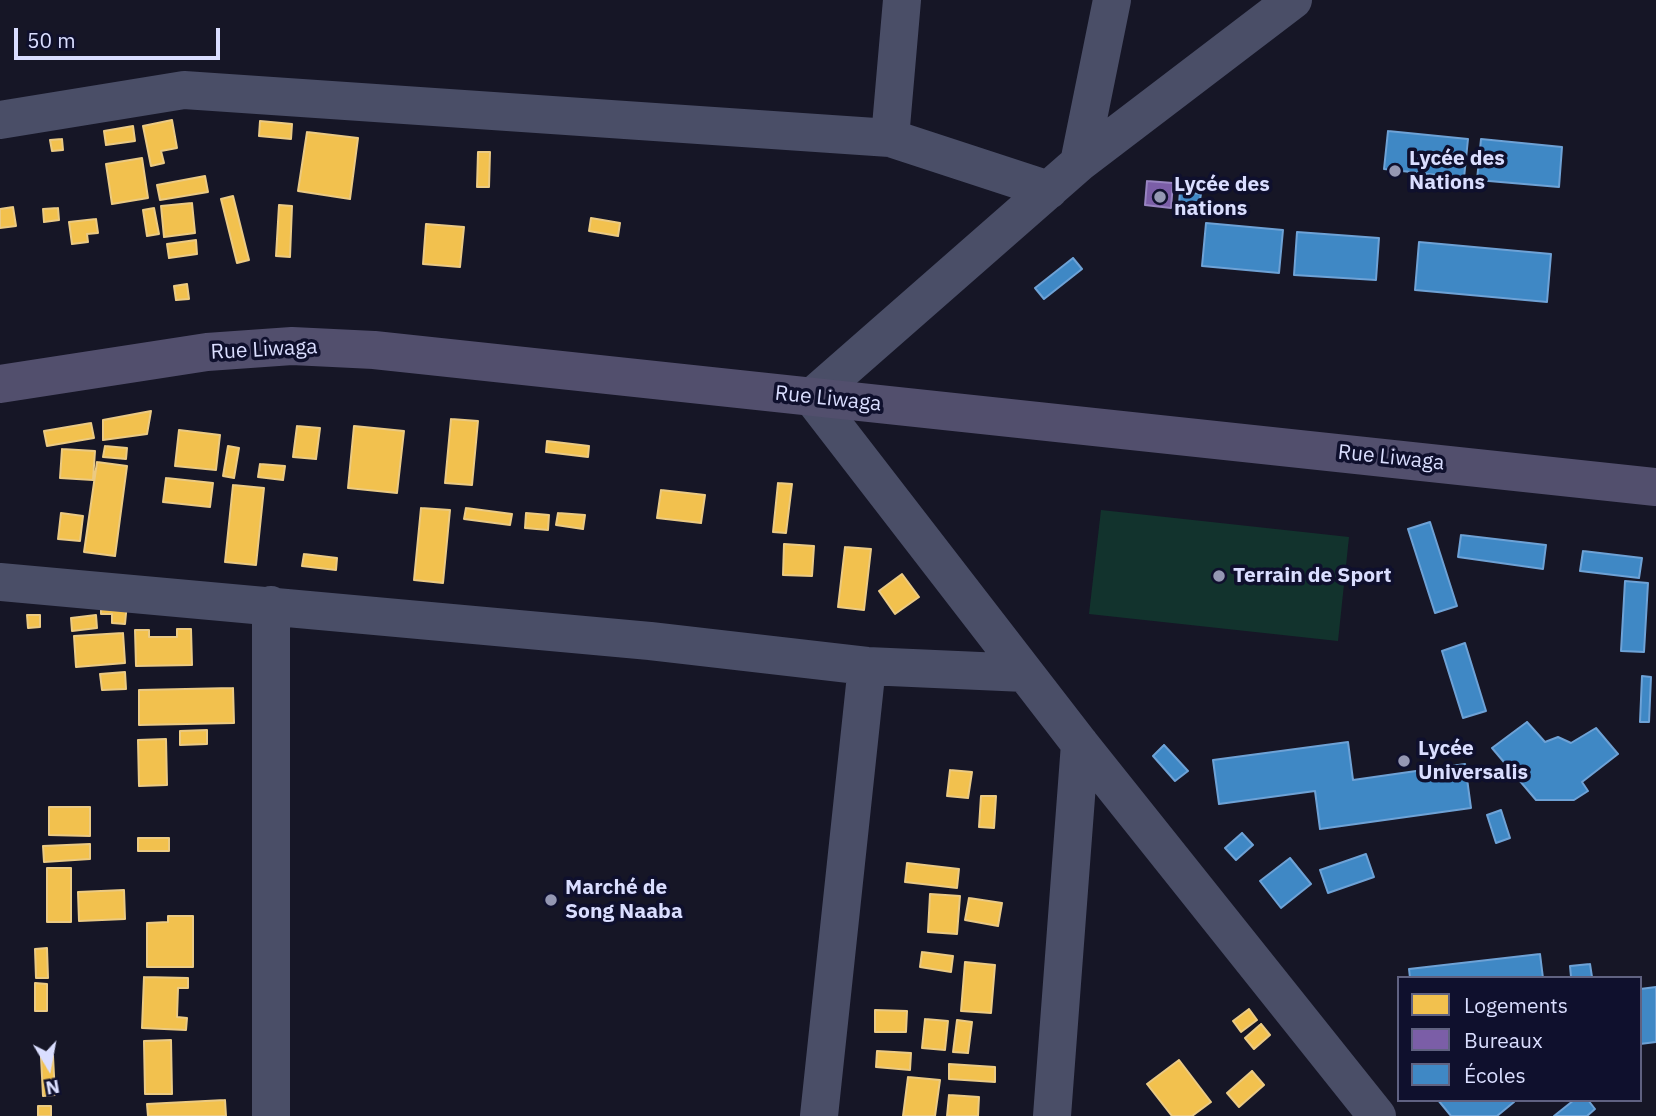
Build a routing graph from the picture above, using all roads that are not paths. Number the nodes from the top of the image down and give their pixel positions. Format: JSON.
{"nodes":[{"id":1,"x":1112,"y":0,"type":"edge"},
{"id":2,"x":1293,"y":0,"type":"edge"},
{"id":3,"x":909,"y":7,"type":"edge"},
{"id":4,"x":0,"y":120,"type":"edge"},
{"id":5,"x":890,"y":138,"type":"junction"},
{"id":6,"x":1079,"y":163,"type":"junction"},
{"id":7,"x":1049,"y":190,"type":"junction"},
{"id":8,"x":0,"y":384,"type":"edge"},
{"id":9,"x":812,"y":397,"type":"junction"},
{"id":10,"x":1656,"y":487,"type":"edge"},
{"id":11,"x":0,"y":582,"type":"edge"},
{"id":12,"x":271,"y":605,"type":"junction"},
{"id":13,"x":867,"y":666,"type":"junction"},
{"id":14,"x":1025,"y":673,"type":"junction"},
{"id":15,"x":1080,"y":744,"type":"junction"},
{"id":16,"x":1060,"y":1109,"type":"edge"},
{"id":17,"x":271,"y":1116,"type":"edge"},
{"id":18,"x":819,"y":1116,"type":"edge"},
{"id":19,"x":1377,"y":1116,"type":"edge"}],
"edges":[{"from":1,"to":6,"type":"street"},
{"from":2,"to":6,"type":"street"},
{"from":3,"to":5,"type":"street"},
{"from":4,"to":5,"type":"street"},
{"from":5,"to":7,"type":"street"},
{"from":6,"to":7,"type":"street"},
{"from":7,"to":9,"type":"street"},
{"from":8,"to":9,"type":"main road","name":"Rue Liwaga"},
{"from":9,"to":10,"type":"main road","name":"Rue Liwaga"},
{"from":9,"to":14,"type":"street"},
{"from":11,"to":12,"type":"street"},
{"from":12,"to":13,"type":"street"},
{"from":12,"to":17,"type":"street"},
{"from":13,"to":14,"type":"street"},
{"from":13,"to":18,"type":"street"},
{"from":14,"to":15,"type":"street"},
{"from":15,"to":16,"type":"street"},
{"from":15,"to":19,"type":"street"}]}
